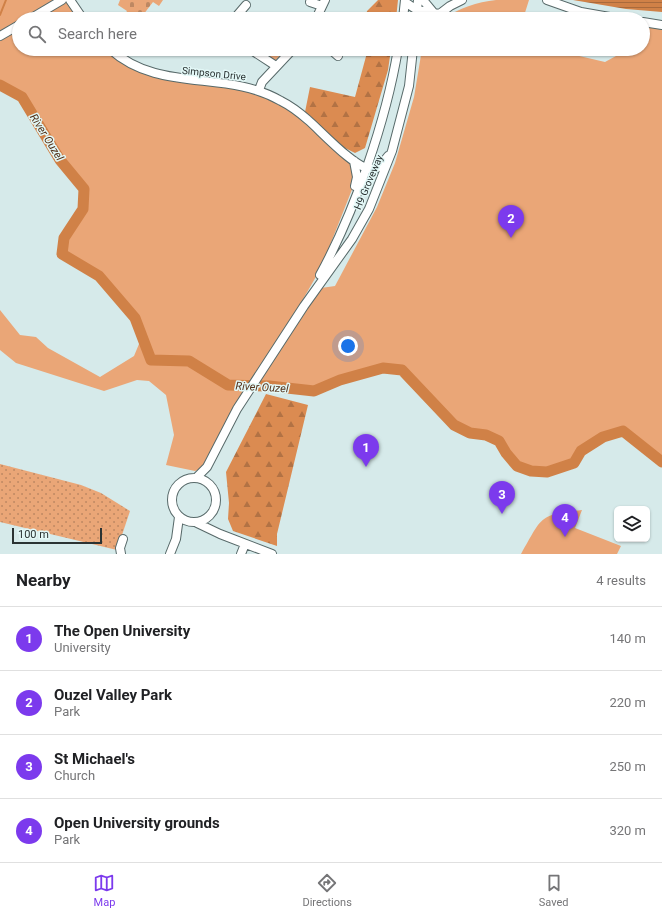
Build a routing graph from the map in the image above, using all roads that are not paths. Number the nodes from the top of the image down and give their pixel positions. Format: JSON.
{"nodes":[{"id":1,"x":62,"y":0,"type":"edge"},
{"id":2,"x":70,"y":0,"type":"edge"},
{"id":3,"x":418,"y":0,"type":"edge"},
{"id":4,"x":423,"y":0,"type":"edge"},
{"id":5,"x":462,"y":0,"type":"edge"},
{"id":6,"x":547,"y":0,"type":"edge"},
{"id":7,"x":405,"y":1,"type":"edge"},
{"id":8,"x":310,"y":2,"type":"dead end"},
{"id":9,"x":323,"y":3,"type":"edge"},
{"id":10,"x":246,"y":5,"type":"dead end"},
{"id":11,"x":42,"y":12,"type":"edge"},
{"id":12,"x":78,"y":12,"type":"edge"},
{"id":13,"x":240,"y":12,"type":"edge"},
{"id":14,"x":404,"y":12,"type":"edge"},
{"id":15,"x":414,"y":12,"type":"edge"},
{"id":16,"x":416,"y":12,"type":"edge"},
{"id":17,"x":433,"y":12,"type":"edge"},
{"id":18,"x":440,"y":12,"type":"edge"},
{"id":19,"x":581,"y":12,"type":"edge"},
{"id":20,"x":650,"y":23,"type":"edge"},
{"id":21,"x":662,"y":25,"type":"edge"},
{"id":22,"x":12,"y":29,"type":"edge"},
{"id":23,"x":0,"y":36,"type":"edge"},
{"id":24,"x":120,"y":56,"type":"edge"},
{"id":25,"x":261,"y":56,"type":"edge"},
{"id":26,"x":286,"y":56,"type":"edge"},
{"id":27,"x":398,"y":56,"type":"edge"},
{"id":28,"x":412,"y":56,"type":"edge"},
{"id":29,"x":276,"y":66,"type":"junction"},
{"id":30,"x":259,"y":90,"type":"junction"},
{"id":31,"x":392,"y":150,"type":"junction"},
{"id":32,"x":352,"y":158,"type":"junction"},
{"id":33,"x":369,"y":166,"type":"junction"},
{"id":34,"x":380,"y":184,"type":"junction"},
{"id":35,"x":341,"y":232,"type":"junction"},
{"id":36,"x":304,"y":306,"type":"junction"},
{"id":37,"x":207,"y":467,"type":"junction"},
{"id":38,"x":196,"y":478,"type":"junction"},
{"id":39,"x":210,"y":485,"type":"junction"},
{"id":40,"x":213,"y":513,"type":"junction"},
{"id":41,"x":179,"y":517,"type":"junction"},
{"id":42,"x":193,"y":523,"type":"junction"},
{"id":43,"x":220,"y":534,"type":"junction"},
{"id":44,"x":123,"y":539,"type":"dead end"},
{"id":45,"x":176,"y":539,"type":"junction"},
{"id":46,"x":245,"y":544,"type":"junction"},
{"id":47,"x":121,"y":554,"type":"edge"},
{"id":48,"x":170,"y":554,"type":"edge"},
{"id":49,"x":241,"y":554,"type":"edge"},
{"id":50,"x":272,"y":554,"type":"edge"}],
"edges":[{"from":1,"to":11,"type":"street"},
{"from":2,"to":12,"type":"street"},
{"from":3,"to":16,"type":"street"},
{"from":4,"to":17,"type":"street"},
{"from":5,"to":18,"type":"street"},
{"from":6,"to":19,"type":"street"},
{"from":7,"to":14,"type":"street"},
{"from":7,"to":15,"type":"street"},
{"from":8,"to":9,"type":"street"},
{"from":10,"to":13,"type":"street"},
{"from":20,"to":21,"type":"street"},
{"from":22,"to":23,"type":"street"},
{"from":24,"to":30,"type":"street","name":"Simpson Drive"},
{"from":25,"to":29,"type":"street"},
{"from":26,"to":29,"type":"street"},
{"from":27,"to":33,"type":"street","name":"H9 Groveway"},
{"from":28,"to":31,"type":"street","name":"H9 Groveway"},
{"from":29,"to":30,"type":"street"},
{"from":30,"to":32,"type":"street","name":"Simpson Drive"},
{"from":31,"to":33,"type":"street"},
{"from":31,"to":34,"type":"street","name":"H9 Groveway"},
{"from":32,"to":33,"type":"street","name":"Simpson Drive"},
{"from":32,"to":35,"type":"street"},
{"from":33,"to":34,"type":"street"},
{"from":33,"to":35,"type":"street","name":"H9 Groveway"},
{"from":34,"to":36,"type":"street","name":"H9 Groveway"},
{"from":35,"to":36,"type":"street","name":"H9 Groveway"},
{"from":36,"to":37,"type":"street","name":"H9 Groveway"},
{"from":37,"to":38,"type":"street","name":"H9 Groveway"},
{"from":37,"to":39,"type":"street"},
{"from":38,"to":39,"type":"street"},
{"from":38,"to":41,"type":"street"},
{"from":39,"to":40,"type":"street"},
{"from":40,"to":42,"type":"street"},
{"from":40,"to":43,"type":"street"},
{"from":41,"to":42,"type":"street"},
{"from":41,"to":45,"type":"street"},
{"from":42,"to":43,"type":"street"},
{"from":42,"to":45,"type":"street"},
{"from":43,"to":46,"type":"street"},
{"from":44,"to":47,"type":"street"},
{"from":45,"to":48,"type":"street"},
{"from":46,"to":49,"type":"street"},
{"from":46,"to":50,"type":"street"}]}
